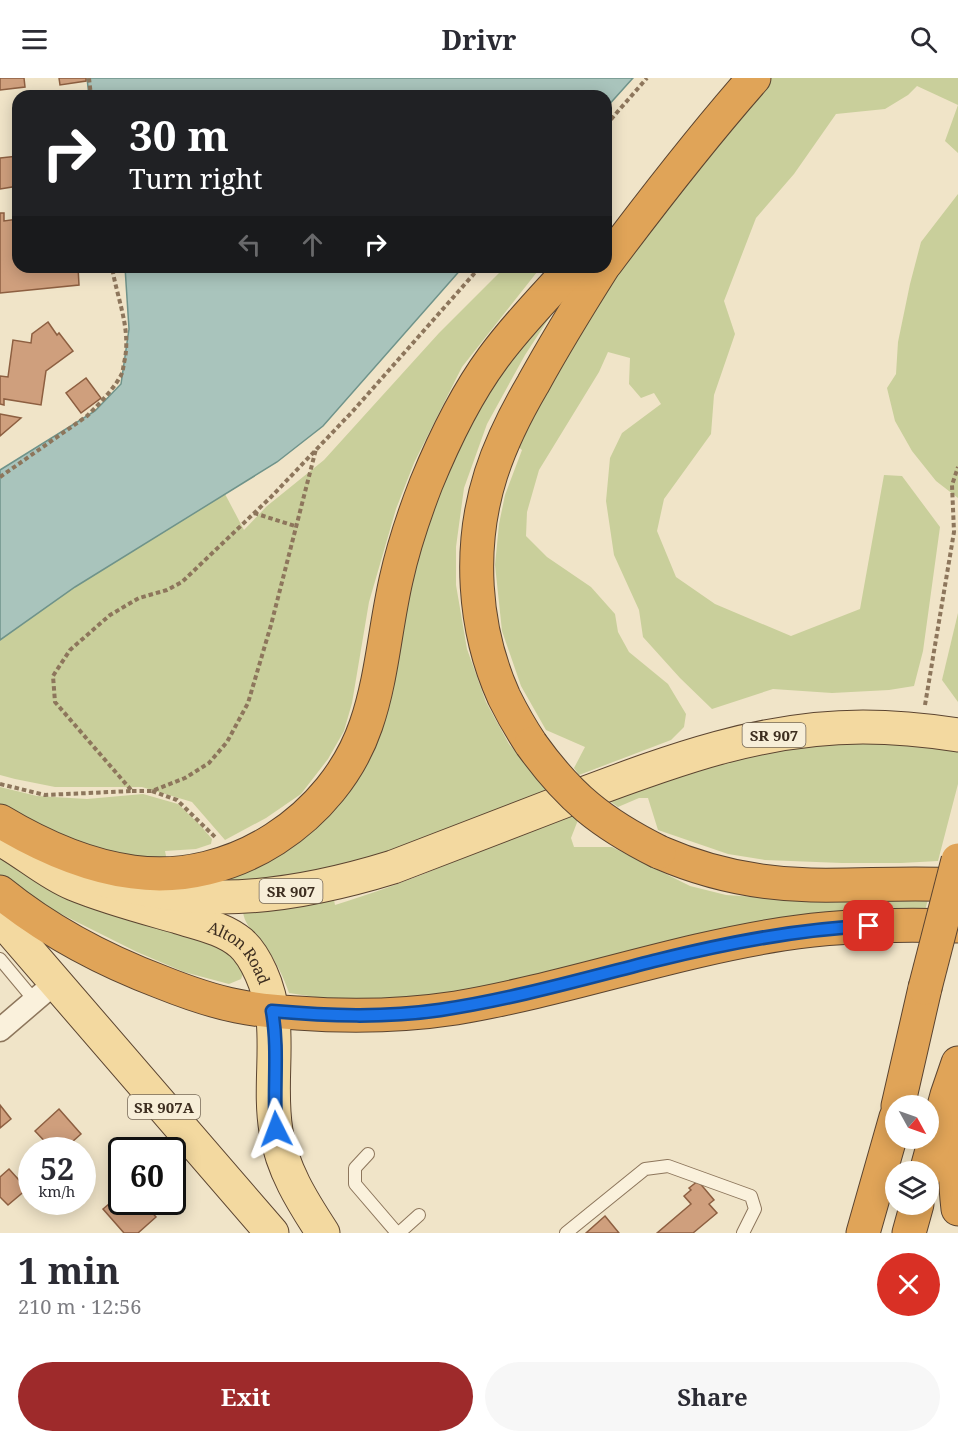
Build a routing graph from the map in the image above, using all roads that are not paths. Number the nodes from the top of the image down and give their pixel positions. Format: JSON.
{"nodes":[{"id":1,"x":738,"y":78,"type":"edge"},
{"id":2,"x":754,"y":78,"type":"edge"},
{"id":3,"x":612,"y":221,"type":"edge"},
{"id":4,"x":612,"y":255,"type":"edge"},
{"id":5,"x":567,"y":273,"type":"edge"},
{"id":6,"x":599,"y":273,"type":"edge"},
{"id":7,"x":958,"y":735,"type":"edge"},
{"id":8,"x":4,"y":836,"type":"edge"},
{"id":9,"x":958,"y":860,"type":"edge"},
{"id":10,"x":958,"y":885,"type":"edge"},
{"id":11,"x":0,"y":892,"type":"edge"},
{"id":12,"x":0,"y":918,"type":"edge"},
{"id":13,"x":958,"y":926,"type":"edge"},
{"id":14,"x":0,"y":959,"type":"edge"},
{"id":15,"x":45,"y":991,"type":"junction"},
{"id":16,"x":272,"y":1011,"type":"junction"},
{"id":17,"x":0,"y":1030,"type":"edge"},
{"id":18,"x":958,"y":1063,"type":"edge"},
{"id":19,"x":901,"y":1095,"type":"edge"},
{"id":20,"x":958,"y":1132,"type":"edge"},
{"id":21,"x":887,"y":1149,"type":"edge"},
{"id":22,"x":368,"y":1154,"type":"dead end"},
{"id":23,"x":929,"y":1161,"type":"edge"},
{"id":24,"x":958,"y":1209,"type":"edge"},
{"id":25,"x":419,"y":1215,"type":"dead end"},
{"id":26,"x":914,"y":1215,"type":"edge"},
{"id":27,"x":272,"y":1233,"type":"edge"},
{"id":28,"x":323,"y":1233,"type":"edge"},
{"id":29,"x":398,"y":1233,"type":"edge"},
{"id":30,"x":566,"y":1233,"type":"edge"},
{"id":31,"x":743,"y":1233,"type":"edge"},
{"id":32,"x":863,"y":1233,"type":"edge"},
{"id":33,"x":909,"y":1233,"type":"edge"}],
"edges":[{"from":1,"to":3,"type":"highway"},
{"from":2,"to":4,"type":"highway"},
{"from":5,"to":8,"type":"highway"},
{"from":6,"to":10,"type":"highway","bridge":true},
{"from":7,"to":8,"type":"main road","number":"SR 907"},
{"from":8,"to":16,"type":"main road","name":"Alton Road"},
{"from":9,"to":19,"type":"highway","bridge":true},
{"from":11,"to":16,"type":"highway"},
{"from":12,"to":15,"type":"main road","number":"SR 907A"},
{"from":13,"to":16,"type":"highway"},
{"from":14,"to":15,"type":"lane"},
{"from":15,"to":17,"type":"street"},
{"from":15,"to":27,"type":"main road","number":"SR 907A"},
{"from":16,"to":28,"type":"main road","name":"Alton Road"},
{"from":18,"to":23,"type":"highway"},
{"from":20,"to":24,"type":"highway"},
{"from":21,"to":32,"type":"highway"},
{"from":22,"to":29,"type":"lane"},
{"from":25,"to":29,"type":"lane"},
{"from":26,"to":33,"type":"highway"},
{"from":30,"to":31,"type":"lane"}]}
